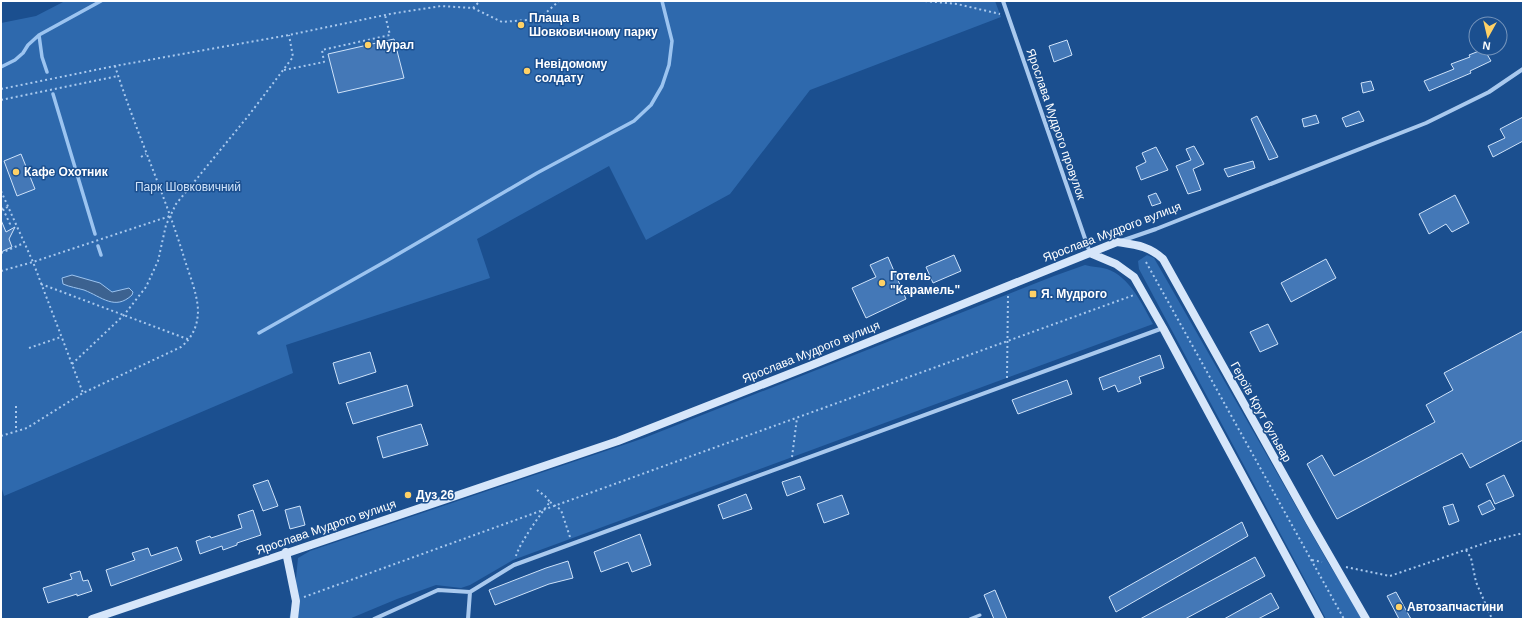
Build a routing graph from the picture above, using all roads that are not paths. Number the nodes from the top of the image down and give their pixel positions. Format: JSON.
{"nodes":[{"id":1,"x":1004,"y":1,"type":"edge"},
{"id":2,"x":1523,"y":69,"type":"edge"},
{"id":3,"x":1117,"y":242,"type":"junction"},
{"id":4,"x":1090,"y":253,"type":"junction"},
{"id":5,"x":1163,"y":328,"type":"junction"},
{"id":6,"x":286,"y":552,"type":"junction"},
{"id":7,"x":470,"y":592,"type":"junction"},
{"id":8,"x":980,"y":615,"type":"dead end"},
{"id":9,"x":102,"y":618,"type":"edge"},
{"id":10,"x":92,"y":619,"type":"edge"},
{"id":11,"x":294,"y":619,"type":"edge"},
{"id":12,"x":374,"y":619,"type":"edge"},
{"id":13,"x":468,"y":619,"type":"edge"},
{"id":14,"x":970,"y":619,"type":"edge"},
{"id":15,"x":1320,"y":619,"type":"edge"},
{"id":16,"x":1366,"y":619,"type":"edge"}],
"edges":[{"from":1,"to":4,"type":"street","name":"Ярослава Мудрого провулок"},
{"from":2,"to":3,"type":"street","name":"Ярослава Мудрого вулиця"},
{"from":3,"to":4,"type":"street","name":"Ярослава Мудрого вулиця"},
{"from":3,"to":16,"type":"street","name":"Героїв Крут бульвар"},
{"from":4,"to":5,"type":"street"},
{"from":4,"to":6,"type":"street","name":"Ярослава Мудрого вулиця"},
{"from":5,"to":7,"type":"street"},
{"from":5,"to":15,"type":"street"},
{"from":6,"to":9,"type":"street","name":"Ярослава Мудрого вулиця"},
{"from":6,"to":11,"type":"street"},
{"from":7,"to":12,"type":"street"},
{"from":7,"to":13,"type":"street"},
{"from":8,"to":14,"type":"lane"},
{"from":9,"to":10,"type":"street","name":"Ярослава Мудрого вулиця"}]}
